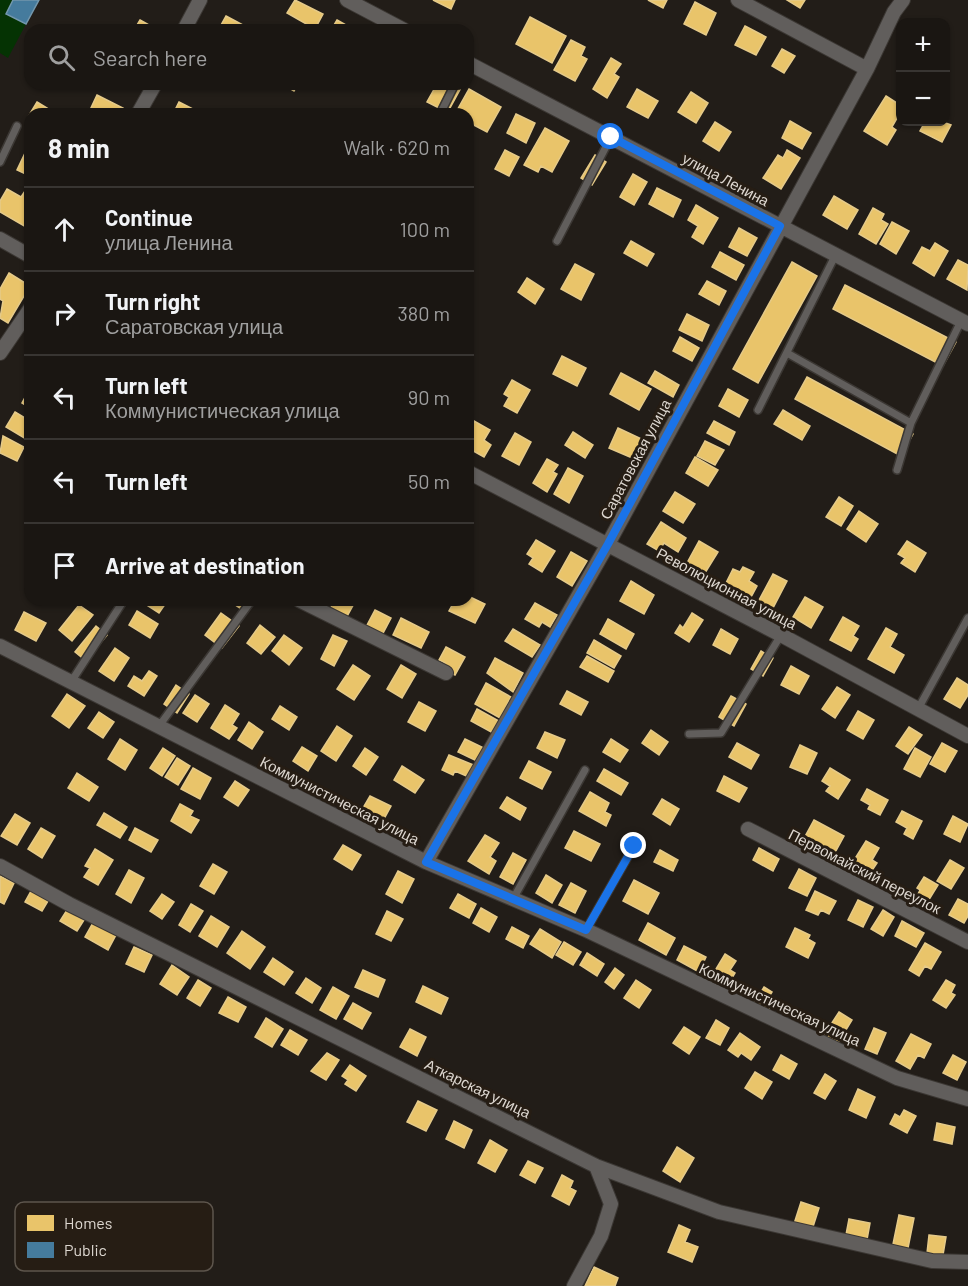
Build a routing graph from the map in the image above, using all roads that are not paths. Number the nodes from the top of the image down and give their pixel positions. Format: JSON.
{"nodes":[{"id":1,"x":200,"y":0,"type":"edge"},
{"id":2,"x":347,"y":0,"type":"edge"},
{"id":3,"x":738,"y":0,"type":"edge"},
{"id":4,"x":903,"y":0,"type":"edge"},
{"id":5,"x":187,"y":24,"type":"edge"},
{"id":6,"x":393,"y":24,"type":"edge"},
{"id":7,"x":474,"y":66,"type":"edge"},
{"id":8,"x":867,"y":69,"type":"junction"},
{"id":9,"x":152,"y":90,"type":"edge"},
{"id":10,"x":452,"y":90,"type":"edge"},
{"id":11,"x":141,"y":108,"type":"edge"},
{"id":12,"x":443,"y":108,"type":"edge"},
{"id":13,"x":17,"y":126,"type":"dead end"},
{"id":14,"x":611,"y":137,"type":"junction"},
{"id":15,"x":0,"y":162,"type":"edge"},
{"id":16,"x":780,"y":226,"type":"junction"},
{"id":17,"x":0,"y":239,"type":"edge"},
{"id":18,"x":557,"y":241,"type":"dead end"},
{"id":19,"x":24,"y":253,"type":"edge"},
{"id":20,"x":835,"y":256,"type":"junction"},
{"id":21,"x":24,"y":318,"type":"edge"},
{"id":22,"x":965,"y":322,"type":"edge"},
{"id":23,"x":0,"y":353,"type":"edge"},
{"id":24,"x":787,"y":353,"type":"junction"},
{"id":25,"x":758,"y":410,"type":"dead end"},
{"id":26,"x":911,"y":423,"type":"junction"},
{"id":27,"x":897,"y":470,"type":"dead end"},
{"id":28,"x":474,"y":475,"type":"edge"},
{"id":29,"x":608,"y":544,"type":"junction"},
{"id":30,"x":120,"y":606,"type":"edge"},
{"id":31,"x":248,"y":606,"type":"edge"},
{"id":32,"x":311,"y":606,"type":"edge"},
{"id":33,"x":968,"y":618,"type":"edge"},
{"id":34,"x":782,"y":635,"type":"junction"},
{"id":35,"x":0,"y":646,"type":"edge"},
{"id":36,"x":446,"y":674,"type":"dead end"},
{"id":37,"x":71,"y":682,"type":"junction"},
{"id":38,"x":918,"y":709,"type":"junction"},
{"id":39,"x":159,"y":726,"type":"junction"},
{"id":40,"x":689,"y":734,"type":"dead end"},
{"id":41,"x":968,"y":736,"type":"edge"},
{"id":42,"x":585,"y":770,"type":"dead end"},
{"id":43,"x":747,"y":829,"type":"dead end"},
{"id":44,"x":634,"y":846,"type":"dead end"},
{"id":45,"x":426,"y":862,"type":"junction"},
{"id":46,"x":0,"y":867,"type":"edge"},
{"id":47,"x":513,"y":898,"type":"junction"},
{"id":48,"x":586,"y":930,"type":"junction"},
{"id":49,"x":968,"y":942,"type":"edge"},
{"id":50,"x":968,"y":1099,"type":"edge"},
{"id":51,"x":596,"y":1166,"type":"junction"},
{"id":52,"x":968,"y":1262,"type":"edge"},
{"id":53,"x":574,"y":1286,"type":"edge"}],
"edges":[{"from":1,"to":5,"type":"street"},
{"from":2,"to":6,"type":"street"},
{"from":3,"to":8,"type":"street"},
{"from":4,"to":8,"type":"street","name":"Саратовская улица"},
{"from":7,"to":14,"type":"street","name":"улица Ленина"},
{"from":8,"to":16,"type":"street","name":"Саратовская улица"},
{"from":9,"to":11,"type":"street"},
{"from":10,"to":12,"type":"lane"},
{"from":13,"to":15,"type":"lane"},
{"from":14,"to":16,"type":"street","name":"улица Ленина"},
{"from":14,"to":18,"type":"lane"},
{"from":16,"to":20,"type":"street","name":"улица Ленина"},
{"from":16,"to":29,"type":"street","name":"Саратовская улица"},
{"from":17,"to":19,"type":"street"},
{"from":20,"to":22,"type":"street","name":"улица Ленина"},
{"from":20,"to":24,"type":"lane"},
{"from":21,"to":23,"type":"street"},
{"from":22,"to":26,"type":"lane"},
{"from":24,"to":25,"type":"lane"},
{"from":24,"to":26,"type":"lane"},
{"from":26,"to":27,"type":"lane"},
{"from":28,"to":29,"type":"street","name":"Революционная улица"},
{"from":29,"to":34,"type":"street","name":"Революционная улица"},
{"from":29,"to":45,"type":"street","name":"Саратовская улица"},
{"from":30,"to":37,"type":"lane"},
{"from":31,"to":39,"type":"lane"},
{"from":32,"to":36,"type":"street"},
{"from":33,"to":38,"type":"lane"},
{"from":34,"to":38,"type":"street","name":"Революционная улица"},
{"from":34,"to":40,"type":"lane"},
{"from":35,"to":37,"type":"street","name":"Коммунистическая улица"},
{"from":37,"to":39,"type":"street","name":"Коммунистическая улица"},
{"from":38,"to":41,"type":"street","name":"Революционная улица"},
{"from":39,"to":45,"type":"street","name":"Коммунистическая улица"},
{"from":42,"to":47,"type":"lane"},
{"from":43,"to":49,"type":"street","name":"Первомайский переулок"},
{"from":44,"to":48,"type":"lane"},
{"from":45,"to":47,"type":"street","name":"Коммунистическая улица"},
{"from":46,"to":51,"type":"street","name":"Аткарская улица"},
{"from":47,"to":48,"type":"street","name":"Коммунистическая улица"},
{"from":48,"to":50,"type":"street","name":"Коммунистическая улица"},
{"from":51,"to":52,"type":"street","name":"Аткарская улица"},
{"from":51,"to":53,"type":"street"}]}
